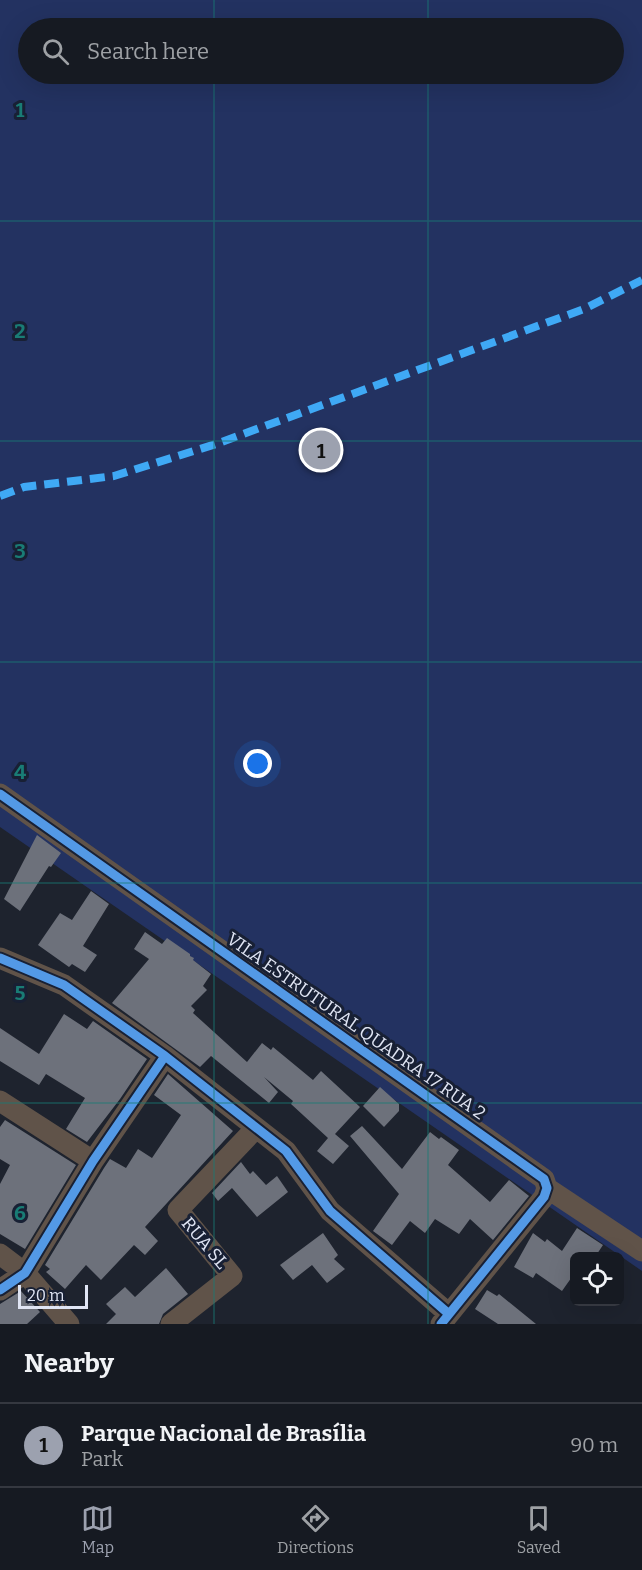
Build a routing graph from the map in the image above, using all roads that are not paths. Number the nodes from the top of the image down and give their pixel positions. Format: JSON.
{"nodes":[{"id":1,"x":0,"y":794,"type":"edge"},
{"id":2,"x":0,"y":958,"type":"edge"},
{"id":3,"x":165,"y":1056,"type":"junction"},
{"id":4,"x":0,"y":1101,"type":"edge"},
{"id":5,"x":256,"y":1128,"type":"junction"},
{"id":6,"x":93,"y":1161,"type":"junction"},
{"id":7,"x":547,"y":1188,"type":"junction"},
{"id":8,"x":642,"y":1251,"type":"edge"},
{"id":9,"x":0,"y":1254,"type":"edge"},
{"id":10,"x":25,"y":1273,"type":"junction"},
{"id":11,"x":0,"y":1290,"type":"edge"},
{"id":12,"x":445,"y":1319,"type":"edge"},
{"id":13,"x":69,"y":1324,"type":"edge"},
{"id":14,"x":171,"y":1324,"type":"edge"}],
"edges":[{"from":1,"to":7,"type":"street","name":"VILA ESTRUTURAL QUADRA 17 RUA 2"},
{"from":2,"to":3,"type":"street"},
{"from":3,"to":5,"type":"street"},
{"from":3,"to":6,"type":"street"},
{"from":4,"to":6,"type":"street"},
{"from":5,"to":12,"type":"street"},
{"from":5,"to":14,"type":"street","name":"RUA SL"},
{"from":6,"to":10,"type":"street"},
{"from":7,"to":8,"type":"street","name":"VILA ESTRUTURAL QUADRA 17 RUA 2"},
{"from":7,"to":12,"type":"street"},
{"from":9,"to":10,"type":"street"},
{"from":10,"to":11,"type":"street"},
{"from":10,"to":13,"type":"street"}]}
